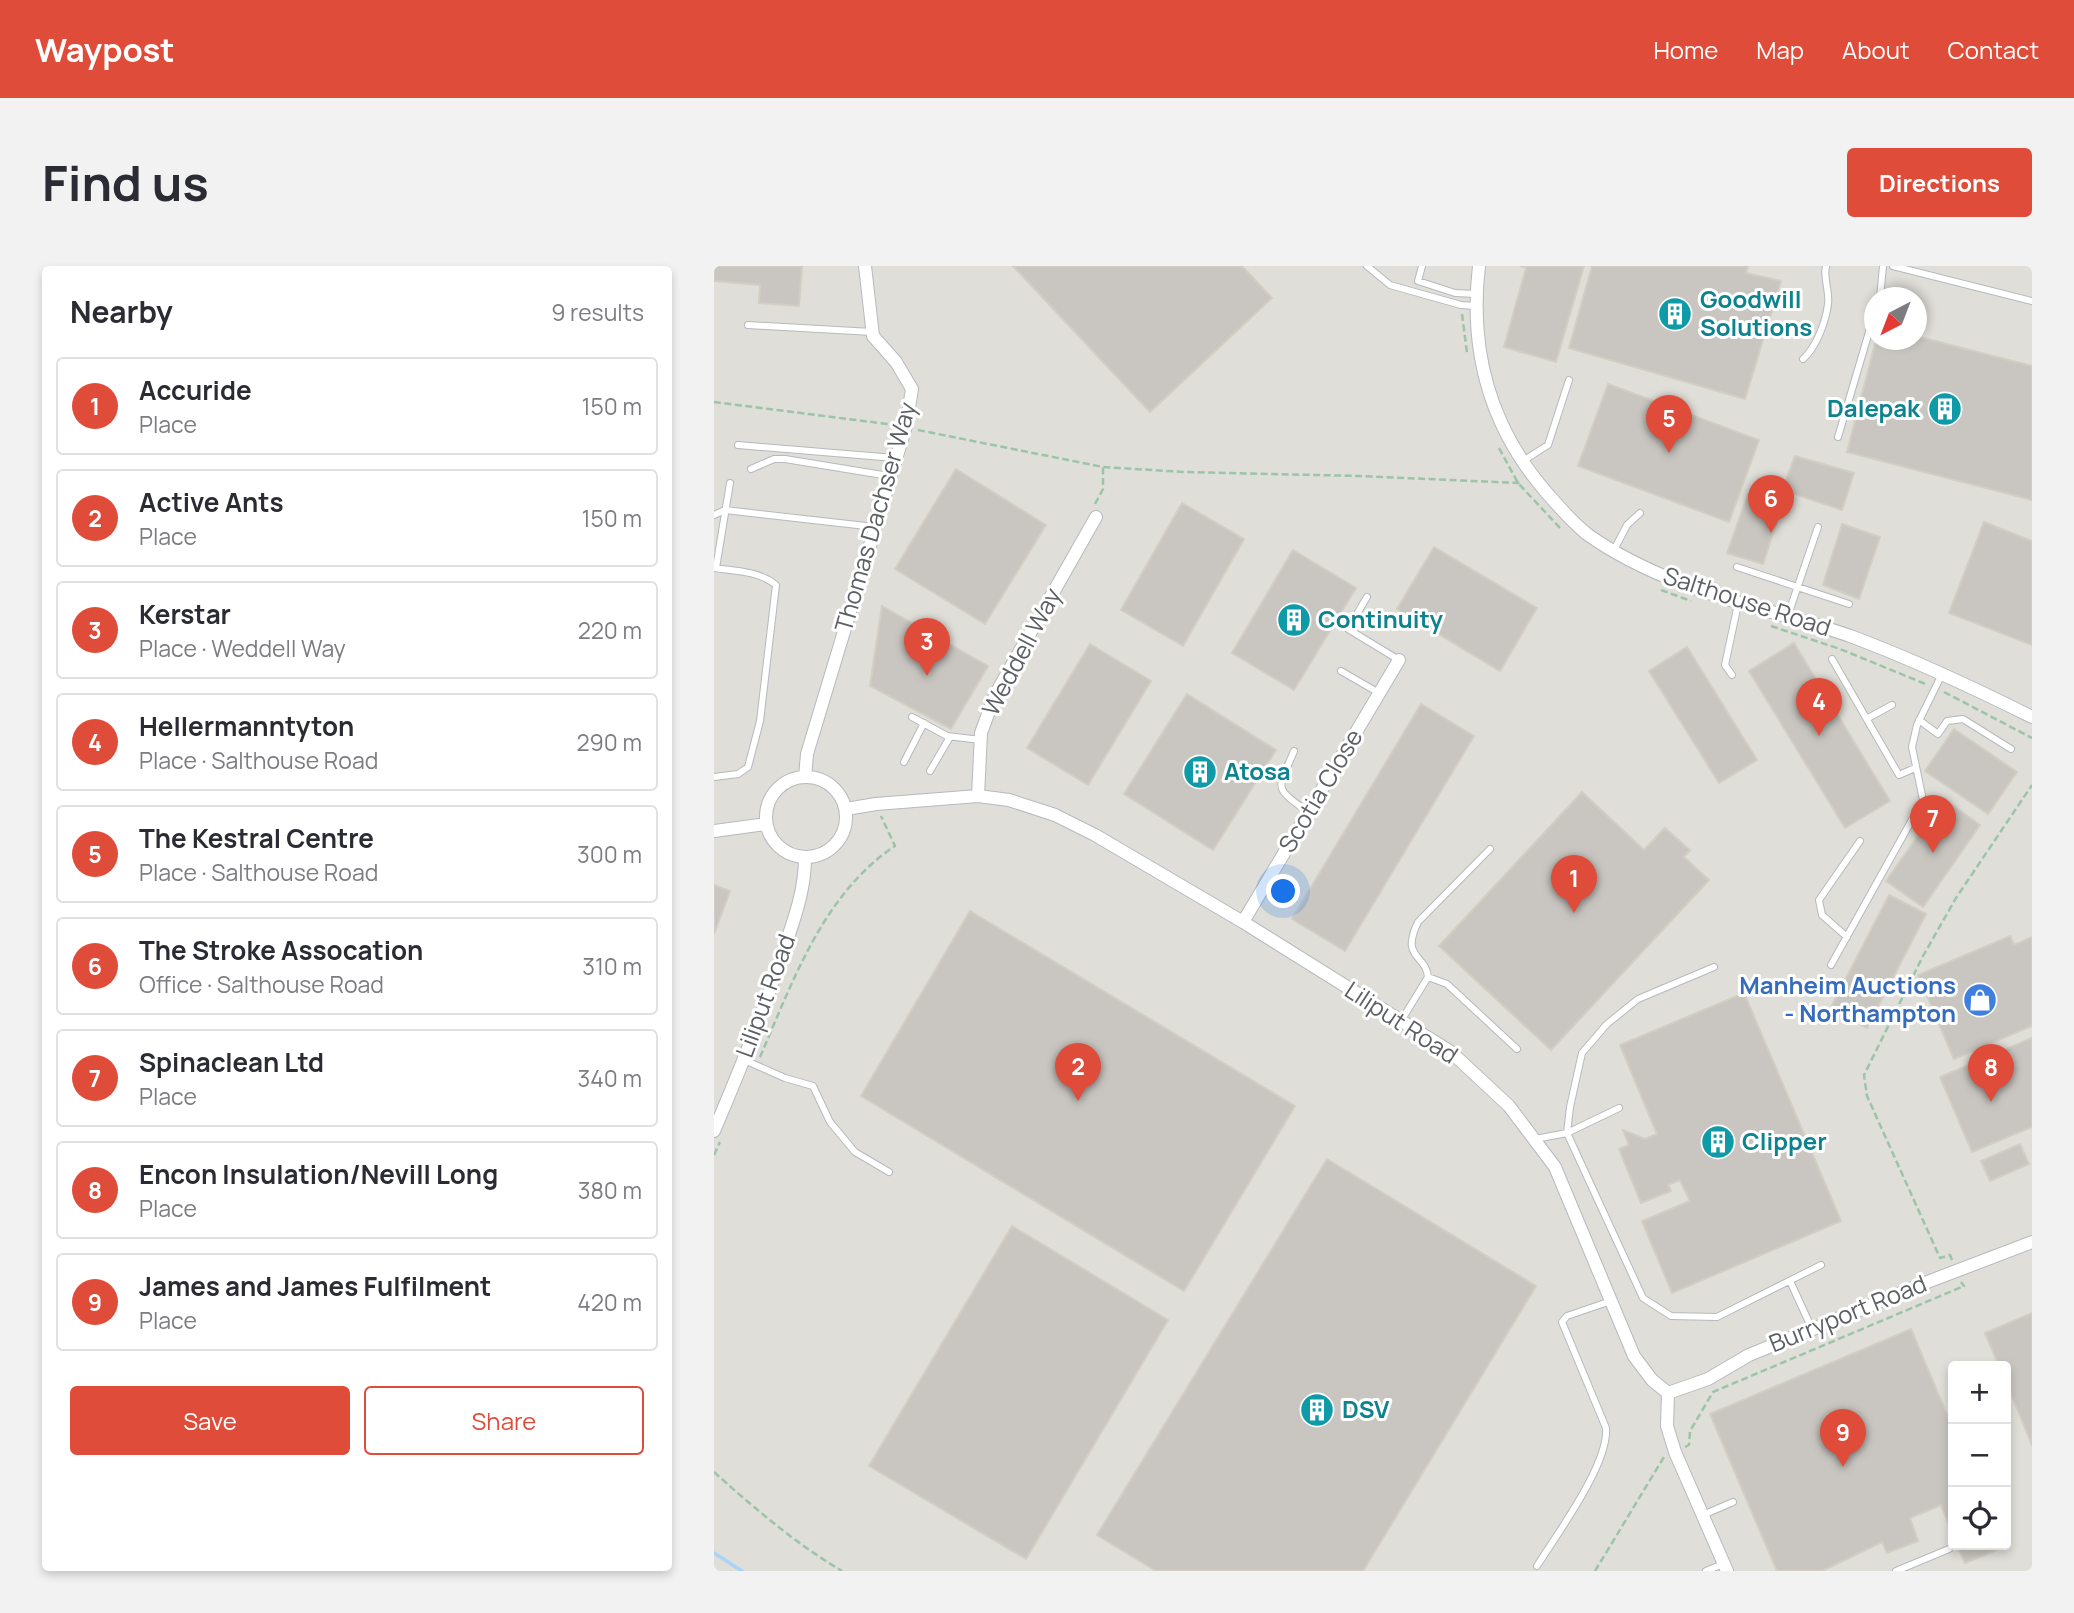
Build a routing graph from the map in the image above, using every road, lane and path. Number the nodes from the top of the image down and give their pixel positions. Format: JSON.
{"nodes":[{"id":1,"x":865,"y":266,"type":"edge"},
{"id":2,"x":1367,"y":266,"type":"edge"},
{"id":3,"x":1422,"y":266,"type":"edge"},
{"id":4,"x":1479,"y":266,"type":"edge"},
{"id":5,"x":1826,"y":266,"type":"edge"},
{"id":6,"x":1883,"y":266,"type":"edge"},
{"id":7,"x":1894,"y":266,"type":"edge"},
{"id":8,"x":1881,"y":287,"type":"edge"},
{"id":9,"x":1476,"y":300,"type":"junction"},
{"id":10,"x":2032,"y":301,"type":"edge"},
{"id":11,"x":748,"y":325,"type":"dead end"},
{"id":12,"x":873,"y":332,"type":"junction"},
{"id":13,"x":1864,"y":349,"type":"edge"},
{"id":14,"x":1803,"y":359,"type":"dead end"},
{"id":15,"x":1569,"y":380,"type":"dead end"},
{"id":16,"x":714,"y":402,"type":"edge"},
{"id":17,"x":905,"y":426,"type":"junction"},
{"id":18,"x":1838,"y":437,"type":"dead end"},
{"id":19,"x":738,"y":445,"type":"dead end"},
{"id":20,"x":895,"y":458,"type":"junction"},
{"id":21,"x":1522,"y":461,"type":"junction"},
{"id":22,"x":1103,"y":467,"type":"junction"},
{"id":23,"x":751,"y":469,"type":"dead end"},
{"id":24,"x":889,"y":476,"type":"junction"},
{"id":25,"x":730,"y":483,"type":"dead end"},
{"id":26,"x":1518,"y":484,"type":"dead end"},
{"id":27,"x":725,"y":510,"type":"junction"},
{"id":28,"x":1640,"y":513,"type":"dead end"},
{"id":29,"x":714,"y":515,"type":"edge"},
{"id":30,"x":1096,"y":517,"type":"joint"},
{"id":31,"x":875,"y":527,"type":"junction"},
{"id":32,"x":1818,"y":527,"type":"dead end"},
{"id":33,"x":1614,"y":550,"type":"junction"},
{"id":34,"x":1737,"y":567,"type":"dead end"},
{"id":35,"x":715,"y":568,"type":"edge"},
{"id":36,"x":1798,"y":586,"type":"junction"},
{"id":37,"x":1367,"y":597,"type":"dead end"},
{"id":38,"x":1739,"y":602,"type":"junction"},
{"id":39,"x":1849,"y":604,"type":"dead end"},
{"id":40,"x":1788,"y":615,"type":"junction"},
{"id":41,"x":1832,"y":659,"type":"dead end"},
{"id":42,"x":1399,"y":660,"type":"joint"},
{"id":43,"x":1341,"y":671,"type":"dead end"},
{"id":44,"x":1942,"y":674,"type":"junction"},
{"id":45,"x":1731,"y":675,"type":"dead end"},
{"id":46,"x":1379,"y":693,"type":"junction"},
{"id":47,"x":1892,"y":705,"type":"dead end"},
{"id":48,"x":912,"y":717,"type":"dead end"},
{"id":49,"x":2032,"y":717,"type":"edge"},
{"id":50,"x":1868,"y":718,"type":"junction"},
{"id":51,"x":1919,"y":720,"type":"junction"},
{"id":52,"x":924,"y":723,"type":"junction"},
{"id":53,"x":950,"y":737,"type":"junction"},
{"id":54,"x":981,"y":740,"type":"junction"},
{"id":55,"x":2011,"y":749,"type":"dead end"},
{"id":56,"x":1294,"y":751,"type":"dead end"},
{"id":57,"x":904,"y":762,"type":"dead end"},
{"id":58,"x":1915,"y":768,"type":"junction"},
{"id":59,"x":930,"y":771,"type":"dead end"},
{"id":60,"x":714,"y":777,"type":"edge"},
{"id":61,"x":805,"y":777,"type":"junction"},
{"id":62,"x":2032,"y":785,"type":"edge"},
{"id":63,"x":978,"y":796,"type":"junction"},
{"id":64,"x":876,"y":804,"type":"junction"},
{"id":65,"x":846,"y":809,"type":"junction"},
{"id":66,"x":1308,"y":812,"type":"junction"},
{"id":67,"x":766,"y":824,"type":"junction"},
{"id":68,"x":714,"y":831,"type":"edge"},
{"id":69,"x":1860,"y":841,"type":"dead end"},
{"id":70,"x":1490,"y":849,"type":"dead end"},
{"id":71,"x":805,"y":858,"type":"junction"},
{"id":72,"x":1242,"y":922,"type":"junction"},
{"id":73,"x":1847,"y":937,"type":"junction"},
{"id":74,"x":1831,"y":965,"type":"dead end"},
{"id":75,"x":1714,"y":967,"type":"dead end"},
{"id":76,"x":1428,"y":977,"type":"junction"},
{"id":77,"x":1401,"y":1021,"type":"junction"},
{"id":78,"x":1517,"y":1049,"type":"dead end"},
{"id":79,"x":752,"y":1064,"type":"joint"},
{"id":80,"x":1619,"y":1108,"type":"dead end"},
{"id":81,"x":719,"y":1132,"type":"edge"},
{"id":82,"x":1567,"y":1133,"type":"junction"},
{"id":83,"x":1533,"y":1139,"type":"junction"},
{"id":84,"x":714,"y":1155,"type":"edge"},
{"id":85,"x":889,"y":1172,"type":"dead end"},
{"id":86,"x":2032,"y":1242,"type":"edge"},
{"id":87,"x":1950,"y":1255,"type":"dead end"},
{"id":88,"x":1821,"y":1265,"type":"dead end"},
{"id":89,"x":1790,"y":1281,"type":"junction"},
{"id":90,"x":1964,"y":1286,"type":"dead end"},
{"id":91,"x":1611,"y":1301,"type":"junction"},
{"id":92,"x":1812,"y":1329,"type":"junction"},
{"id":93,"x":1668,"y":1393,"type":"junction"},
{"id":94,"x":1682,"y":1448,"type":"dead end"},
{"id":95,"x":1664,"y":1456,"type":"dead end"},
{"id":96,"x":714,"y":1472,"type":"edge"},
{"id":97,"x":1732,"y":1502,"type":"dead end"},
{"id":98,"x":1703,"y":1515,"type":"junction"},
{"id":99,"x":1948,"y":1550,"type":"edge"},
{"id":100,"x":1537,"y":1566,"type":"dead end"},
{"id":101,"x":1725,"y":1567,"type":"edge"},
{"id":102,"x":1914,"y":1568,"type":"edge"},
{"id":103,"x":842,"y":1571,"type":"edge"},
{"id":104,"x":1595,"y":1571,"type":"edge"},
{"id":105,"x":1706,"y":1571,"type":"edge"},
{"id":106,"x":1896,"y":1571,"type":"edge"}],
"edges":[{"from":1,"to":12,"type":"street","name":"Thomas Dachser Way"},
{"from":2,"to":9,"type":"lane"},
{"from":3,"to":9,"type":"lane"},
{"from":4,"to":9,"type":"street","name":"Salthouse Road"},
{"from":5,"to":14,"type":"lane"},
{"from":6,"to":8,"type":"lane"},
{"from":7,"to":10,"type":"lane"},
{"from":9,"to":21,"type":"street","name":"Salthouse Road"},
{"from":11,"to":12,"type":"lane"},
{"from":12,"to":17,"type":"street","name":"Thomas Dachser Way"},
{"from":13,"to":18,"type":"lane"},
{"from":15,"to":21,"type":"lane"},
{"from":16,"to":17,"type":"path"},
{"from":17,"to":20,"type":"street","name":"Thomas Dachser Way"},
{"from":17,"to":22,"type":"path"},
{"from":19,"to":20,"type":"lane"},
{"from":20,"to":24,"type":"street","name":"Thomas Dachser Way"},
{"from":21,"to":33,"type":"street","name":"Salthouse Road"},
{"from":22,"to":26,"type":"path"},
{"from":22,"to":30,"type":"path"},
{"from":23,"to":24,"type":"lane"},
{"from":24,"to":31,"type":"street","name":"Thomas Dachser Way"},
{"from":25,"to":27,"type":"lane"},
{"from":27,"to":29,"type":"lane"},
{"from":27,"to":31,"type":"lane"},
{"from":27,"to":35,"type":"lane"},
{"from":28,"to":33,"type":"lane"},
{"from":30,"to":54,"type":"street","name":"Weddell Way"},
{"from":31,"to":61,"type":"street","name":"Thomas Dachser Way"},
{"from":32,"to":36,"type":"lane"},
{"from":33,"to":38,"type":"street","name":"Salthouse Road"},
{"from":34,"to":36,"type":"lane"},
{"from":35,"to":60,"type":"lane"},
{"from":36,"to":39,"type":"lane"},
{"from":36,"to":40,"type":"lane"},
{"from":37,"to":42,"type":"lane"},
{"from":38,"to":40,"type":"street","name":"Salthouse Road"},
{"from":38,"to":45,"type":"lane"},
{"from":40,"to":44,"type":"street","name":"Salthouse Road"},
{"from":41,"to":50,"type":"lane"},
{"from":42,"to":46,"type":"street","name":"Scotia Close"},
{"from":43,"to":46,"type":"lane"},
{"from":44,"to":49,"type":"street","name":"Salthouse Road"},
{"from":44,"to":51,"type":"lane"},
{"from":46,"to":66,"type":"street","name":"Scotia Close"},
{"from":47,"to":50,"type":"lane"},
{"from":48,"to":52,"type":"lane"},
{"from":50,"to":58,"type":"lane"},
{"from":51,"to":55,"type":"lane"},
{"from":51,"to":58,"type":"lane"},
{"from":52,"to":53,"type":"lane"},
{"from":52,"to":57,"type":"lane"},
{"from":53,"to":54,"type":"lane"},
{"from":53,"to":59,"type":"lane"},
{"from":54,"to":63,"type":"street","name":"Weddell Way"},
{"from":56,"to":66,"type":"lane"},
{"from":58,"to":73,"type":"lane"},
{"from":61,"to":65,"type":"street"},
{"from":61,"to":67,"type":"street"},
{"from":62,"to":87,"type":"path"},
{"from":63,"to":64,"type":"street","name":"Liliput Road"},
{"from":63,"to":72,"type":"street","name":"Liliput Road"},
{"from":64,"to":65,"type":"street","name":"Liliput Road"},
{"from":64,"to":79,"type":"path"},
{"from":65,"to":71,"type":"street"},
{"from":66,"to":72,"type":"street","name":"Scotia Close"},
{"from":67,"to":68,"type":"street"},
{"from":67,"to":71,"type":"street"},
{"from":69,"to":73,"type":"lane"},
{"from":70,"to":76,"type":"lane"},
{"from":71,"to":81,"type":"street","name":"Liliput Road"},
{"from":72,"to":77,"type":"street","name":"Liliput Road"},
{"from":73,"to":74,"type":"lane"},
{"from":75,"to":82,"type":"lane"},
{"from":76,"to":77,"type":"lane"},
{"from":76,"to":78,"type":"lane"},
{"from":77,"to":83,"type":"street","name":"Liliput Road"},
{"from":79,"to":85,"type":"lane"},
{"from":80,"to":82,"type":"lane"},
{"from":81,"to":84,"type":"path"},
{"from":82,"to":83,"type":"lane"},
{"from":82,"to":89,"type":"lane"},
{"from":83,"to":91,"type":"street","name":"Liliput Road"},
{"from":86,"to":92,"type":"street","name":"Burryport Road"},
{"from":88,"to":89,"type":"lane"},
{"from":89,"to":92,"type":"lane"},
{"from":90,"to":94,"type":"path"},
{"from":91,"to":93,"type":"street","name":"Liliput Road"},
{"from":91,"to":100,"type":"lane"},
{"from":92,"to":93,"type":"street","name":"Burryport Road"},
{"from":93,"to":98,"type":"street"},
{"from":95,"to":104,"type":"path"},
{"from":96,"to":103,"type":"path"},
{"from":97,"to":98,"type":"lane"},
{"from":98,"to":101,"type":"street"},
{"from":99,"to":102,"type":"lane"},
{"from":101,"to":105,"type":"lane"},
{"from":102,"to":106,"type":"lane"}]}
